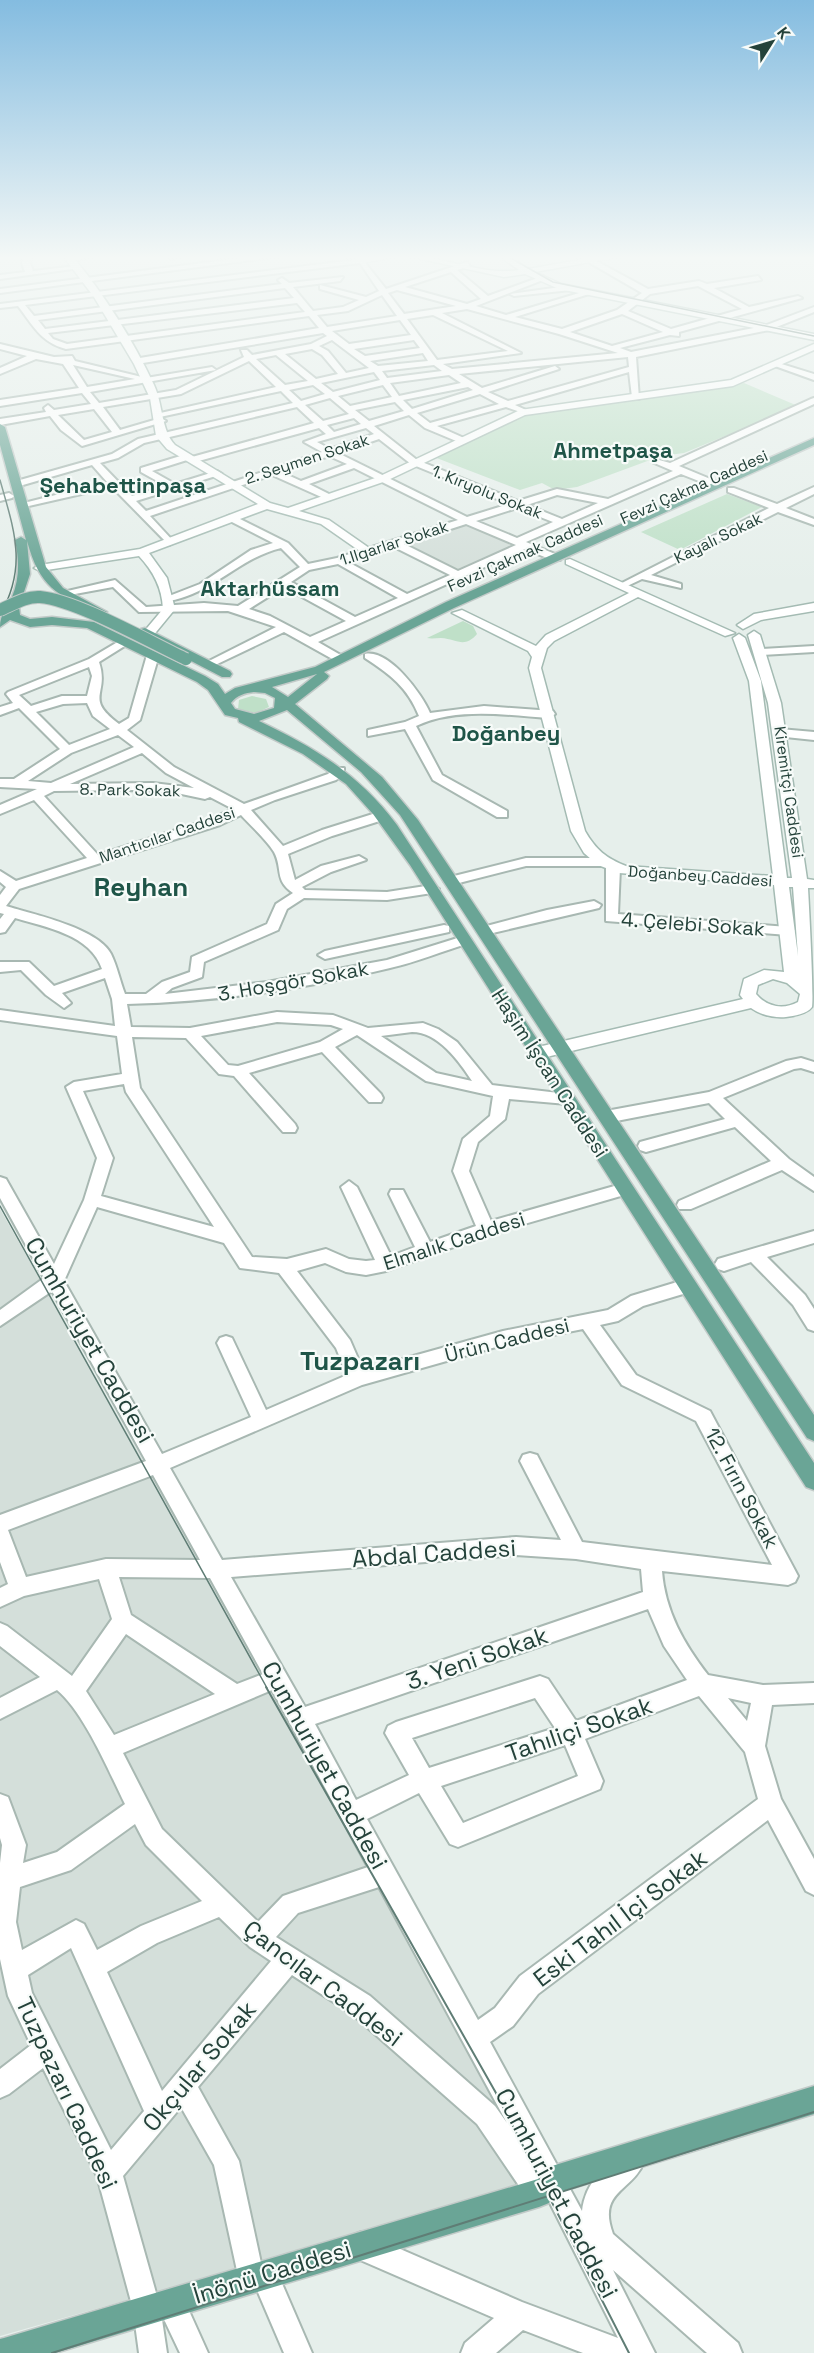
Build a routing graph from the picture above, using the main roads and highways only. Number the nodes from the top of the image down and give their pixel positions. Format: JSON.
{"nodes":[{"id":1,"x":0,"y":425,"type":"edge"},
{"id":2,"x":814,"y":441,"type":"edge"},
{"id":3,"x":814,"y":454,"type":"edge"},
{"id":4,"x":0,"y":463,"type":"edge"},
{"id":5,"x":4,"y":497,"type":"edge"},
{"id":6,"x":33,"y":562,"type":"junction"},
{"id":7,"x":16,"y":604,"type":"junction"},
{"id":8,"x":82,"y":604,"type":"junction"},
{"id":9,"x":0,"y":610,"type":"edge"},
{"id":10,"x":460,"y":612,"type":"joint"},
{"id":11,"x":0,"y":623,"type":"edge"},
{"id":12,"x":226,"y":674,"type":"junction"},
{"id":13,"x":319,"y":678,"type":"junction"},
{"id":14,"x":270,"y":695,"type":"junction"},
{"id":15,"x":225,"y":703,"type":"junction"},
{"id":16,"x":237,"y":716,"type":"junction"},
{"id":17,"x":322,"y":731,"type":"junction"},
{"id":18,"x":303,"y":748,"type":"junction"},
{"id":19,"x":814,"y":1432,"type":"edge"},
{"id":20,"x":814,"y":1481,"type":"edge"},
{"id":21,"x":814,"y":2100,"type":"edge"},
{"id":22,"x":72,"y":2342,"type":"edge"},
{"id":23,"x":4,"y":2353,"type":"edge"}],
"edges":[{"from":1,"to":6,"type":"main road"},
{"from":2,"to":14,"type":"main road","name":"Fevzi Çakmak Caddesi"},
{"from":3,"to":10,"type":"main road","name":"Fevzi Çakma Caddesi"},
{"from":4,"to":5,"type":"main road"},
{"from":5,"to":6,"type":"main road"},
{"from":6,"to":7,"type":"main road"},
{"from":6,"to":8,"type":"main road"},
{"from":7,"to":8,"type":"main road"},
{"from":7,"to":11,"type":"main road"},
{"from":7,"to":15,"type":"main road"},
{"from":8,"to":12,"type":"main road"},
{"from":9,"to":12,"type":"main road","bridge":true},
{"from":10,"to":13,"type":"main road","name":"Fevzi Çakmak Caddesi"},
{"from":12,"to":14,"type":"main road"},
{"from":13,"to":14,"type":"main road","name":"Fevzi Çakmak Caddesi"},
{"from":13,"to":17,"type":"main road"},
{"from":14,"to":15,"type":"main road"},
{"from":14,"to":16,"type":"main road"},
{"from":14,"to":17,"type":"main road","name":"Haşim İşcan Caddesi"},
{"from":15,"to":16,"type":"main road"},
{"from":16,"to":18,"type":"main road","name":"Haşim İşcan Caddesi"},
{"from":17,"to":18,"type":"main road"},
{"from":17,"to":19,"type":"main road","name":"Haşim İşcan Caddesi"},
{"from":18,"to":20,"type":"main road","name":"Haşim İşcan Caddesi"},
{"from":21,"to":22,"type":"main road","name":"İnönü Caddesi"},
{"from":22,"to":23,"type":"main road","name":"İnönü Caddesi"}]}
